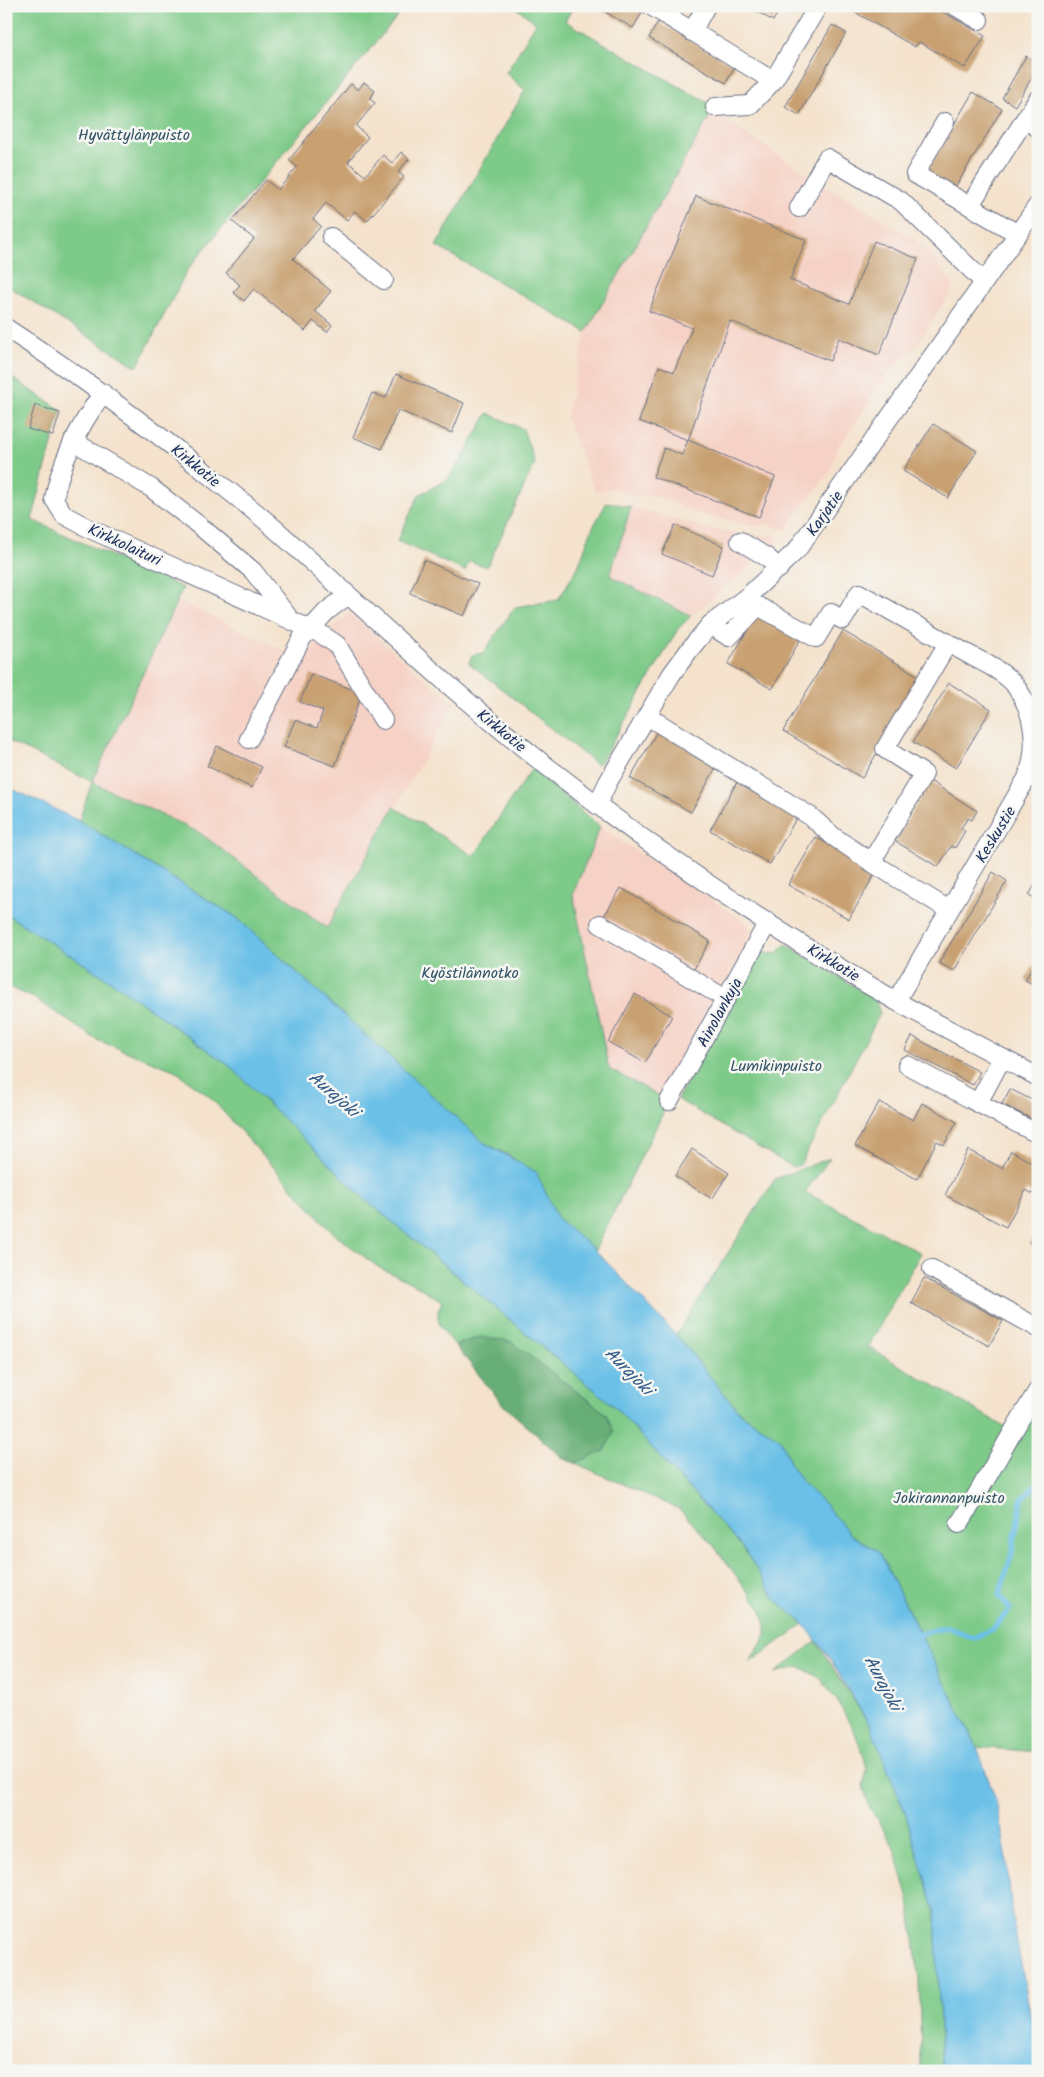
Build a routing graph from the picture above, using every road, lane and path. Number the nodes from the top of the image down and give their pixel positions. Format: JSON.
{"nodes":[{"id":1,"x":651,"y":6,"type":"edge"},
{"id":2,"x":706,"y":6,"type":"edge"},
{"id":3,"x":818,"y":6,"type":"edge"},
{"id":4,"x":955,"y":6,"type":"edge"},
{"id":5,"x":979,"y":20,"type":"dead end"},
{"id":6,"x":692,"y":32,"type":"junction"},
{"id":7,"x":773,"y":81,"type":"junction"},
{"id":8,"x":1038,"y":99,"type":"edge"},
{"id":9,"x":715,"y":106,"type":"dead end"},
{"id":10,"x":945,"y":122,"type":"dead end"},
{"id":11,"x":1031,"y":124,"type":"edge"},
{"id":12,"x":970,"y":205,"type":"junction"},
{"id":13,"x":1038,"y":205,"type":"edge"},
{"id":14,"x":800,"y":208,"type":"dead end"},
{"id":15,"x":1018,"y":234,"type":"junction"},
{"id":16,"x":331,"y":237,"type":"dead end"},
{"id":17,"x":384,"y":280,"type":"dead end"},
{"id":18,"x":984,"y":282,"type":"junction"},
{"id":19,"x":6,"y":328,"type":"edge"},
{"id":20,"x":103,"y":394,"type":"junction"},
{"id":21,"x":73,"y":441,"type":"junction"},
{"id":22,"x":740,"y":541,"type":"dead end"},
{"id":23,"x":779,"y":569,"type":"junction"},
{"id":24,"x":347,"y":596,"type":"junction"},
{"id":25,"x":291,"y":620,"type":"junction"},
{"id":26,"x":710,"y":625,"type":"junction"},
{"id":27,"x":310,"y":629,"type":"junction"},
{"id":28,"x":948,"y":643,"type":"junction"},
{"id":29,"x":647,"y":716,"type":"junction"},
{"id":30,"x":383,"y":720,"type":"dead end"},
{"id":31,"x":249,"y":739,"type":"dead end"},
{"id":32,"x":1036,"y":742,"type":"edge"},
{"id":33,"x":597,"y":805,"type":"junction"},
{"id":34,"x":871,"y":862,"type":"junction"},
{"id":35,"x":949,"y":910,"type":"junction"},
{"id":36,"x":768,"y":922,"type":"junction"},
{"id":37,"x":600,"y":924,"type":"dead end"},
{"id":38,"x":726,"y":999,"type":"junction"},
{"id":39,"x":896,"y":1001,"type":"junction"},
{"id":40,"x":1002,"y":1058,"type":"junction"},
{"id":41,"x":907,"y":1065,"type":"dead end"},
{"id":42,"x":1038,"y":1077,"type":"edge"},
{"id":43,"x":669,"y":1101,"type":"dead end"},
{"id":44,"x":978,"y":1103,"type":"junction"},
{"id":45,"x":1038,"y":1134,"type":"edge"},
{"id":46,"x":932,"y":1269,"type":"dead end"},
{"id":47,"x":1038,"y":1328,"type":"edge"},
{"id":48,"x":1038,"y":1390,"type":"edge"},
{"id":49,"x":959,"y":1524,"type":"dead end"}],
"edges":[{"from":1,"to":6,"type":"street"},
{"from":2,"to":6,"type":"street"},
{"from":3,"to":7,"type":"street"},
{"from":4,"to":5,"type":"street"},
{"from":6,"to":7,"type":"street"},
{"from":7,"to":9,"type":"street"},
{"from":8,"to":11,"type":"street"},
{"from":10,"to":12,"type":"street"},
{"from":11,"to":12,"type":"street"},
{"from":12,"to":15,"type":"street"},
{"from":13,"to":15,"type":"street","name":"Karjatie"},
{"from":14,"to":18,"type":"street"},
{"from":15,"to":18,"type":"street","name":"Karjatie"},
{"from":16,"to":17,"type":"street"},
{"from":18,"to":23,"type":"street","name":"Karjatie"},
{"from":19,"to":20,"type":"street","name":"Kirkkotie"},
{"from":20,"to":21,"type":"street","name":"Kirkkolaituri"},
{"from":20,"to":24,"type":"street","name":"Kirkkotie"},
{"from":21,"to":25,"type":"street"},
{"from":21,"to":25,"type":"street","name":"Kirkkolaituri"},
{"from":22,"to":23,"type":"street"},
{"from":23,"to":26,"type":"street","name":"Karjatie"},
{"from":24,"to":27,"type":"street"},
{"from":24,"to":33,"type":"street","name":"Kirkkotie"},
{"from":25,"to":27,"type":"street","name":"Kirkkolaituri"},
{"from":26,"to":28,"type":"street","name":"Keskustie"},
{"from":26,"to":29,"type":"street","name":"Karjatie"},
{"from":27,"to":30,"type":"street","name":"Kirkkolaituri"},
{"from":27,"to":31,"type":"street"},
{"from":28,"to":32,"type":"street","name":"Keskustie"},
{"from":28,"to":34,"type":"street"},
{"from":29,"to":33,"type":"street","name":"Karjatie"},
{"from":29,"to":34,"type":"street"},
{"from":32,"to":35,"type":"street","name":"Keskustie"},
{"from":33,"to":36,"type":"street","name":"Kirkkotie"},
{"from":34,"to":35,"type":"street"},
{"from":35,"to":39,"type":"street","name":"Keskustie"},
{"from":36,"to":38,"type":"street","name":"Ainolankuja"},
{"from":36,"to":39,"type":"street","name":"Kirkkotie"},
{"from":37,"to":38,"type":"street"},
{"from":38,"to":43,"type":"street","name":"Ainolankuja"},
{"from":39,"to":40,"type":"street","name":"Kirkkotie"},
{"from":40,"to":42,"type":"street","name":"Kirkkotie"},
{"from":40,"to":44,"type":"street"},
{"from":41,"to":44,"type":"street"},
{"from":44,"to":45,"type":"street"},
{"from":46,"to":47,"type":"street"},
{"from":48,"to":49,"type":"street"}]}
